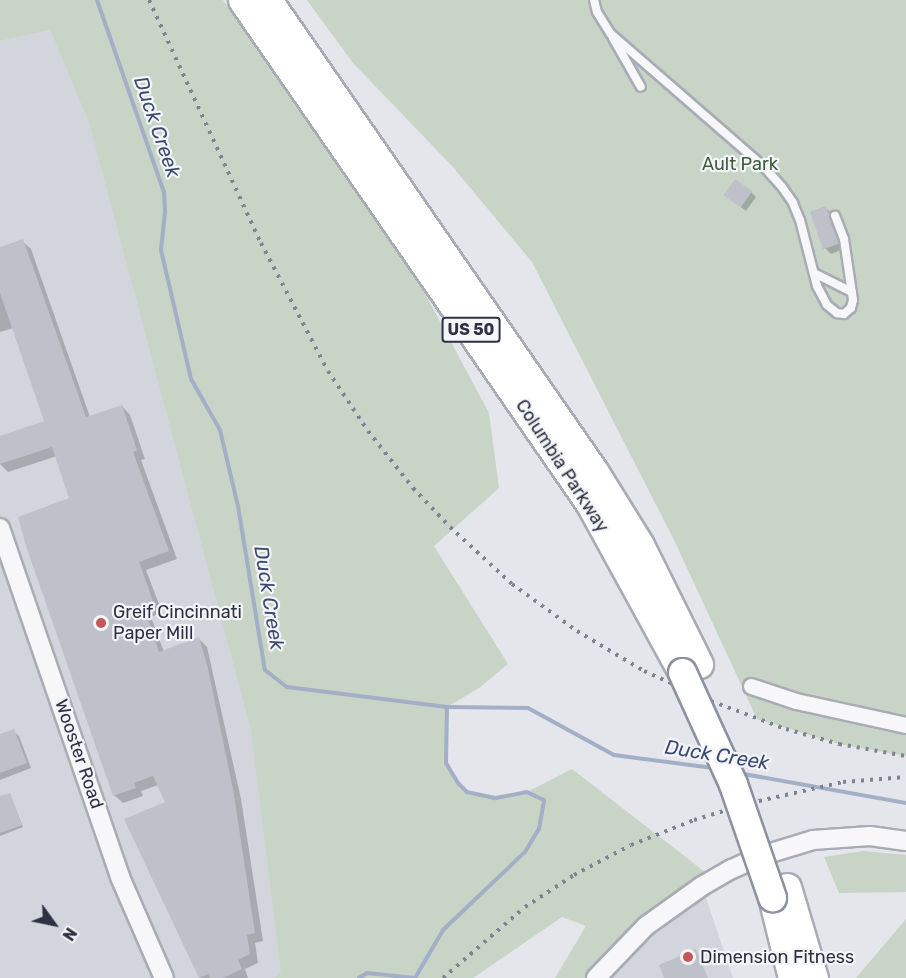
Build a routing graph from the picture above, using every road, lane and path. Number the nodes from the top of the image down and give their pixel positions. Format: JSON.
{"nodes":[{"id":1,"x":243,"y":0,"type":"edge"},
{"id":2,"x":268,"y":0,"type":"edge"},
{"id":3,"x":594,"y":0,"type":"edge"},
{"id":4,"x":611,"y":34,"type":"junction"},
{"id":5,"x":640,"y":87,"type":"dead end"},
{"id":6,"x":834,"y":216,"type":"dead end"},
{"id":7,"x":814,"y":273,"type":"junction"},
{"id":8,"x":852,"y":292,"type":"junction"},
{"id":9,"x":0,"y":528,"type":"edge"},
{"id":10,"x":691,"y":668,"type":"junction"},
{"id":11,"x":751,"y":686,"type":"dead end"},
{"id":12,"x":906,"y":725,"type":"edge"},
{"id":13,"x":906,"y":841,"type":"edge"},
{"id":14,"x":779,"y":892,"type":"junction"},
{"id":15,"x":164,"y":978,"type":"edge"},
{"id":16,"x":596,"y":978,"type":"edge"},
{"id":17,"x":792,"y":978,"type":"edge"},
{"id":18,"x":814,"y":978,"type":"edge"}],
"edges":[{"from":1,"to":10,"type":"highway","name":"Columbia Parkway","number":"US 50"},
{"from":2,"to":10,"type":"highway","name":"Columbia Parkway","number":"US 50"},
{"from":3,"to":4,"type":"lane"},
{"from":4,"to":5,"type":"lane"},
{"from":4,"to":7,"type":"lane"},
{"from":6,"to":8,"type":"lane"},
{"from":7,"to":8,"type":"lane"},
{"from":7,"to":8,"type":"lane"},
{"from":9,"to":15,"type":"street","name":"Wooster Road"},
{"from":10,"to":14,"type":"highway","name":"Columbia Parkway","number":"US 50"},
{"from":11,"to":12,"type":"street"},
{"from":13,"to":16,"type":"street"},
{"from":14,"to":17,"type":"highway","name":"Columbia Parkway","number":"US 50"},
{"from":14,"to":18,"type":"highway","name":"Columbia Parkway","number":"US 50"}]}
